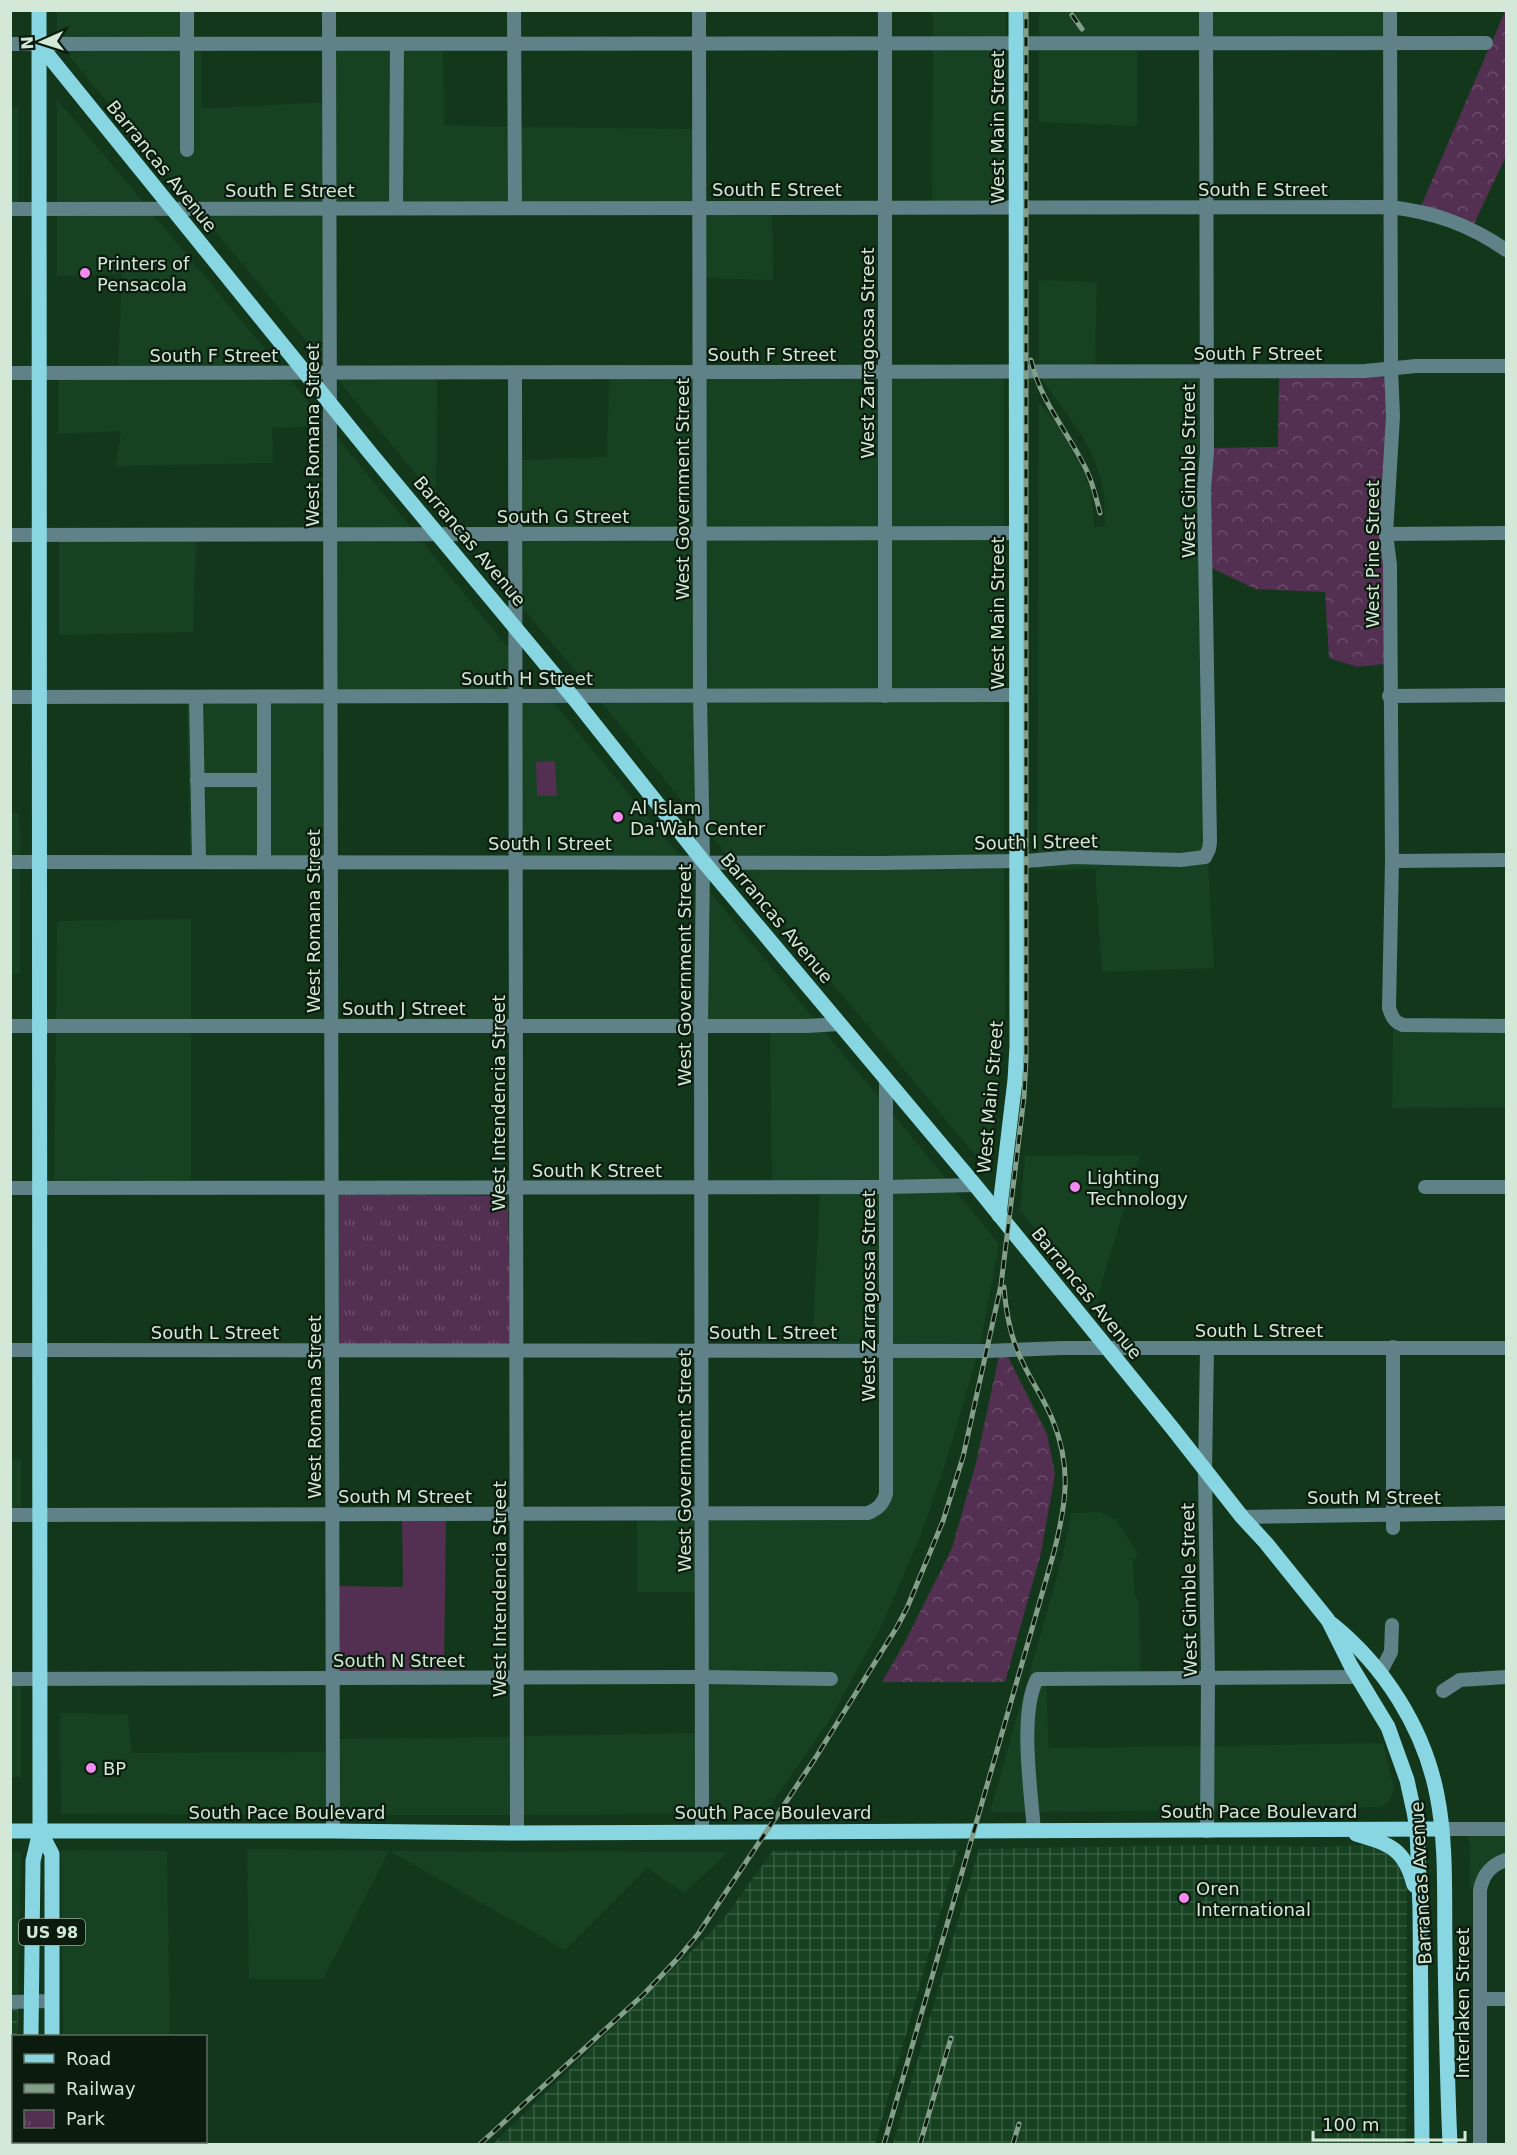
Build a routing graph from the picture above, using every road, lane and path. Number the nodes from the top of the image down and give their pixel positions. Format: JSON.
{"nodes":[{"id":1,"x":39,"y":10,"type":"edge"},
{"id":2,"x":187,"y":10,"type":"edge"},
{"id":3,"x":329,"y":10,"type":"edge"},
{"id":4,"x":514,"y":10,"type":"edge"},
{"id":5,"x":699,"y":10,"type":"edge"},
{"id":6,"x":885,"y":10,"type":"edge"},
{"id":7,"x":1016,"y":10,"type":"edge"},
{"id":8,"x":1206,"y":10,"type":"edge"},
{"id":9,"x":1390,"y":10,"type":"edge"},
{"id":10,"x":514,"y":43,"type":"junction"},
{"id":11,"x":885,"y":43,"type":"junction"},
{"id":12,"x":1016,"y":43,"type":"junction"},
{"id":13,"x":1206,"y":43,"type":"junction"},
{"id":14,"x":1390,"y":43,"type":"junction"},
{"id":15,"x":1486,"y":43,"type":"dead end"},
{"id":16,"x":10,"y":44,"type":"edge"},
{"id":17,"x":39,"y":44,"type":"junction"},
{"id":18,"x":187,"y":44,"type":"junction"},
{"id":19,"x":329,"y":44,"type":"junction"},
{"id":20,"x":397,"y":44,"type":"junction"},
{"id":21,"x":699,"y":44,"type":"junction"},
{"id":22,"x":187,"y":150,"type":"dead end"},
{"id":23,"x":699,"y":207,"type":"junction"},
{"id":24,"x":884,"y":207,"type":"junction"},
{"id":25,"x":1205,"y":207,"type":"junction"},
{"id":26,"x":1390,"y":207,"type":"junction"},
{"id":27,"x":171,"y":208,"type":"junction"},
{"id":28,"x":330,"y":208,"type":"junction"},
{"id":29,"x":396,"y":208,"type":"junction"},
{"id":30,"x":515,"y":208,"type":"junction"},
{"id":31,"x":1017,"y":208,"type":"junction"},
{"id":32,"x":10,"y":209,"type":"edge"},
{"id":33,"x":37,"y":209,"type":"junction"},
{"id":34,"x":1506,"y":250,"type":"edge"},
{"id":35,"x":1506,"y":366,"type":"edge"},
{"id":36,"x":1391,"y":369,"type":"junction"},
{"id":37,"x":1206,"y":371,"type":"junction"},
{"id":38,"x":885,"y":372,"type":"junction"},
{"id":39,"x":1016,"y":372,"type":"junction"},
{"id":40,"x":10,"y":373,"type":"edge"},
{"id":41,"x":38,"y":373,"type":"junction"},
{"id":42,"x":306,"y":373,"type":"junction"},
{"id":43,"x":330,"y":373,"type":"junction"},
{"id":44,"x":514,"y":373,"type":"junction"},
{"id":45,"x":699,"y":373,"type":"junction"},
{"id":46,"x":330,"y":402,"type":"junction"},
{"id":47,"x":1506,"y":533,"type":"edge"},
{"id":48,"x":439,"y":534,"type":"junction"},
{"id":49,"x":515,"y":534,"type":"junction"},
{"id":50,"x":700,"y":534,"type":"junction"},
{"id":51,"x":885,"y":534,"type":"junction"},
{"id":52,"x":1017,"y":534,"type":"junction"},
{"id":53,"x":1386,"y":534,"type":"junction"},
{"id":54,"x":38,"y":535,"type":"junction"},
{"id":55,"x":330,"y":535,"type":"junction"},
{"id":56,"x":10,"y":536,"type":"edge"},
{"id":57,"x":515,"y":627,"type":"junction"},
{"id":58,"x":1017,"y":695,"type":"junction"},
{"id":59,"x":1506,"y":695,"type":"edge"},
{"id":60,"x":515,"y":696,"type":"junction"},
{"id":61,"x":572,"y":696,"type":"junction"},
{"id":62,"x":700,"y":696,"type":"junction"},
{"id":63,"x":885,"y":696,"type":"junction"},
{"id":64,"x":1389,"y":696,"type":"junction"},
{"id":65,"x":10,"y":697,"type":"edge"},
{"id":66,"x":38,"y":697,"type":"junction"},
{"id":67,"x":196,"y":697,"type":"junction"},
{"id":68,"x":264,"y":697,"type":"junction"},
{"id":69,"x":330,"y":697,"type":"junction"},
{"id":70,"x":197,"y":780,"type":"junction"},
{"id":71,"x":264,"y":780,"type":"junction"},
{"id":72,"x":1204,"y":857,"type":"joint"},
{"id":73,"x":1506,"y":860,"type":"edge"},
{"id":74,"x":331,"y":861,"type":"junction"},
{"id":75,"x":516,"y":861,"type":"junction"},
{"id":76,"x":703,"y":861,"type":"junction"},
{"id":77,"x":1017,"y":861,"type":"junction"},
{"id":78,"x":1392,"y":861,"type":"junction"},
{"id":79,"x":10,"y":862,"type":"edge"},
{"id":80,"x":40,"y":862,"type":"junction"},
{"id":81,"x":199,"y":862,"type":"junction"},
{"id":82,"x":264,"y":862,"type":"junction"},
{"id":83,"x":840,"y":1024,"type":"junction"},
{"id":84,"x":10,"y":1026,"type":"edge"},
{"id":85,"x":40,"y":1026,"type":"junction"},
{"id":86,"x":332,"y":1026,"type":"junction"},
{"id":87,"x":516,"y":1026,"type":"junction"},
{"id":88,"x":701,"y":1026,"type":"junction"},
{"id":89,"x":1506,"y":1026,"type":"edge"},
{"id":90,"x":886,"y":1080,"type":"junction"},
{"id":91,"x":975,"y":1185,"type":"junction"},
{"id":92,"x":1425,"y":1187,"type":"dead end"},
{"id":93,"x":1506,"y":1187,"type":"edge"},
{"id":94,"x":10,"y":1188,"type":"edge"},
{"id":95,"x":40,"y":1188,"type":"junction"},
{"id":96,"x":331,"y":1188,"type":"junction"},
{"id":97,"x":517,"y":1188,"type":"junction"},
{"id":98,"x":701,"y":1188,"type":"junction"},
{"id":99,"x":886,"y":1188,"type":"junction"},
{"id":100,"x":999,"y":1215,"type":"junction"},
{"id":101,"x":1393,"y":1347,"type":"junction"},
{"id":102,"x":1107,"y":1348,"type":"junction"},
{"id":103,"x":1207,"y":1348,"type":"junction"},
{"id":104,"x":1506,"y":1348,"type":"edge"},
{"id":105,"x":10,"y":1350,"type":"edge"},
{"id":106,"x":40,"y":1350,"type":"junction"},
{"id":107,"x":332,"y":1350,"type":"junction"},
{"id":108,"x":517,"y":1350,"type":"junction"},
{"id":109,"x":702,"y":1350,"type":"junction"},
{"id":110,"x":886,"y":1350,"type":"junction"},
{"id":111,"x":1205,"y":1472,"type":"junction"},
{"id":112,"x":877,"y":1509,"type":"joint"},
{"id":113,"x":1506,"y":1513,"type":"edge"},
{"id":114,"x":332,"y":1514,"type":"junction"},
{"id":115,"x":517,"y":1514,"type":"junction"},
{"id":116,"x":701,"y":1514,"type":"junction"},
{"id":117,"x":10,"y":1515,"type":"edge"},
{"id":118,"x":40,"y":1515,"type":"junction"},
{"id":119,"x":1242,"y":1517,"type":"junction"},
{"id":120,"x":1393,"y":1521,"type":"junction"},
{"id":121,"x":1328,"y":1620,"type":"junction"},
{"id":122,"x":1392,"y":1625,"type":"dead end"},
{"id":123,"x":1380,"y":1673,"type":"junction"},
{"id":124,"x":702,"y":1677,"type":"junction"},
{"id":125,"x":1358,"y":1677,"type":"junction"},
{"id":126,"x":1506,"y":1677,"type":"edge"},
{"id":127,"x":517,"y":1678,"type":"junction"},
{"id":128,"x":1208,"y":1678,"type":"junction"},
{"id":129,"x":10,"y":1679,"type":"edge"},
{"id":130,"x":332,"y":1679,"type":"junction"},
{"id":131,"x":831,"y":1679,"type":"dead end"},
{"id":132,"x":40,"y":1680,"type":"junction"},
{"id":133,"x":1443,"y":1691,"type":"dead end"},
{"id":134,"x":1417,"y":1829,"type":"junction"},
{"id":135,"x":1442,"y":1829,"type":"junction"},
{"id":136,"x":1506,"y":1829,"type":"edge"},
{"id":137,"x":1342,"y":1830,"type":"junction"},
{"id":138,"x":10,"y":1831,"type":"edge"},
{"id":139,"x":40,"y":1831,"type":"junction"},
{"id":140,"x":333,"y":1831,"type":"junction"},
{"id":141,"x":1034,"y":1831,"type":"junction"},
{"id":142,"x":1207,"y":1831,"type":"junction"},
{"id":143,"x":702,"y":1832,"type":"junction"},
{"id":144,"x":517,"y":1833,"type":"junction"},
{"id":145,"x":1506,"y":1860,"type":"edge"},
{"id":146,"x":1420,"y":1909,"type":"junction"},
{"id":147,"x":1480,"y":1999,"type":"junction"},
{"id":148,"x":1506,"y":1999,"type":"edge"},
{"id":149,"x":52,"y":2001,"type":"junction"},
{"id":150,"x":10,"y":2002,"type":"edge"},
{"id":151,"x":31,"y":2002,"type":"junction"},
{"id":152,"x":31,"y":2035,"type":"edge"},
{"id":153,"x":52,"y":2035,"type":"edge"},
{"id":154,"x":1422,"y":2145,"type":"edge"},
{"id":155,"x":1450,"y":2145,"type":"edge"},
{"id":156,"x":1480,"y":2145,"type":"edge"}],
"edges":[{"from":1,"to":17,"type":"main road"},
{"from":2,"to":18,"type":"street"},
{"from":3,"to":19,"type":"street","name":"West Romana Street"},
{"from":4,"to":10,"type":"street"},
{"from":5,"to":21,"type":"street","name":"West Government Street"},
{"from":6,"to":11,"type":"street","name":"West Zarragossa Street"},
{"from":7,"to":12,"type":"main road","name":"West Main Street"},
{"from":8,"to":13,"type":"street","name":"West Gimble Street"},
{"from":9,"to":14,"type":"street","name":"West Pine Street"},
{"from":10,"to":20,"type":"street"},
{"from":10,"to":21,"type":"street"},
{"from":10,"to":30,"type":"street"},
{"from":11,"to":12,"type":"street"},
{"from":11,"to":21,"type":"street"},
{"from":11,"to":24,"type":"street","name":"West Zarragossa Street"},
{"from":12,"to":13,"type":"street"},
{"from":12,"to":31,"type":"main road","name":"West Main Street"},
{"from":13,"to":14,"type":"street"},
{"from":13,"to":25,"type":"street","name":"West Gimble Street"},
{"from":14,"to":15,"type":"street"},
{"from":14,"to":26,"type":"street","name":"West Pine Street"},
{"from":16,"to":17,"type":"street"},
{"from":17,"to":18,"type":"street"},
{"from":17,"to":27,"type":"main road","name":"Barrancas Avenue"},
{"from":17,"to":33,"type":"main road"},
{"from":18,"to":19,"type":"street"},
{"from":18,"to":22,"type":"street"},
{"from":19,"to":20,"type":"street"},
{"from":19,"to":28,"type":"street","name":"West Romana Street"},
{"from":20,"to":29,"type":"street"},
{"from":21,"to":23,"type":"street","name":"West Government Street"},
{"from":23,"to":24,"type":"street","name":"South E Street"},
{"from":23,"to":30,"type":"street","name":"South E Street"},
{"from":23,"to":45,"type":"street","name":"West Government Street"},
{"from":24,"to":31,"type":"street","name":"South E Street"},
{"from":24,"to":38,"type":"street","name":"West Zarragossa Street"},
{"from":25,"to":26,"type":"street","name":"South E Street"},
{"from":25,"to":31,"type":"street","name":"South E Street"},
{"from":25,"to":37,"type":"street","name":"West Gimble Street"},
{"from":26,"to":34,"type":"street","name":"South E Street"},
{"from":26,"to":36,"type":"street","name":"West Pine Street"},
{"from":27,"to":28,"type":"street","name":"South E Street"},
{"from":27,"to":33,"type":"street","name":"South E Street"},
{"from":27,"to":42,"type":"main road","name":"Barrancas Avenue"},
{"from":28,"to":29,"type":"street","name":"South E Street"},
{"from":28,"to":43,"type":"street","name":"West Romana Street"},
{"from":29,"to":30,"type":"street","name":"South E Street"},
{"from":31,"to":39,"type":"main road","name":"West Main Street"},
{"from":32,"to":33,"type":"street","name":"South E Street"},
{"from":33,"to":41,"type":"main road"},
{"from":35,"to":36,"type":"street","name":"South F Street"},
{"from":36,"to":37,"type":"street","name":"South F Street"},
{"from":36,"to":53,"type":"street","name":"West Pine Street"},
{"from":37,"to":39,"type":"street","name":"South F Street"},
{"from":37,"to":72,"type":"street","name":"West Gimble Street"},
{"from":38,"to":39,"type":"street","name":"South F Street"},
{"from":38,"to":45,"type":"street","name":"South F Street"},
{"from":38,"to":51,"type":"street","name":"West Zarragossa Street"},
{"from":39,"to":52,"type":"main road","name":"West Main Street"},
{"from":40,"to":41,"type":"street","name":"South F Street"},
{"from":41,"to":42,"type":"street","name":"South F Street"},
{"from":41,"to":54,"type":"main road"},
{"from":42,"to":43,"type":"street","name":"South F Street"},
{"from":42,"to":46,"type":"main road","name":"Barrancas Avenue"},
{"from":43,"to":44,"type":"street","name":"South F Street"},
{"from":43,"to":46,"type":"street","name":"West Romana Street"},
{"from":44,"to":45,"type":"street","name":"South F Street"},
{"from":44,"to":49,"type":"street","name":"West Intendencia Street"},
{"from":45,"to":50,"type":"street","name":"West Government Street"},
{"from":46,"to":48,"type":"main road","name":"Barrancas Avenue"},
{"from":46,"to":55,"type":"street","name":"West Romana Street"},
{"from":47,"to":53,"type":"street"},
{"from":48,"to":49,"type":"street","name":"South G Street"},
{"from":48,"to":55,"type":"street","name":"South G Street"},
{"from":48,"to":57,"type":"main road","name":"Barrancas Avenue"},
{"from":49,"to":50,"type":"street","name":"South G Street"},
{"from":49,"to":57,"type":"street","name":"West Intendencia Street"},
{"from":50,"to":51,"type":"street","name":"South G Street"},
{"from":50,"to":62,"type":"street","name":"West Government Street"},
{"from":51,"to":52,"type":"street","name":"South G Street"},
{"from":51,"to":63,"type":"street","name":"West Zarragossa Street"},
{"from":52,"to":58,"type":"main road","name":"West Main Street"},
{"from":53,"to":64,"type":"street","name":"West Pine Street"},
{"from":54,"to":55,"type":"street","name":"South G Street"},
{"from":54,"to":56,"type":"street","name":"South G Street"},
{"from":54,"to":66,"type":"main road"},
{"from":55,"to":69,"type":"street","name":"West Romana Street"},
{"from":57,"to":60,"type":"street","name":"West Intendencia Street"},
{"from":57,"to":61,"type":"main road","name":"Barrancas Avenue"},
{"from":58,"to":63,"type":"street","name":"South H Street"},
{"from":58,"to":77,"type":"main road","name":"West Main Street"},
{"from":59,"to":64,"type":"street"},
{"from":60,"to":61,"type":"street","name":"South H Street"},
{"from":60,"to":69,"type":"street","name":"South H Street"},
{"from":60,"to":75,"type":"street","name":"West Intendencia Street"},
{"from":61,"to":62,"type":"street","name":"South H Street"},
{"from":61,"to":76,"type":"main road","name":"Barrancas Avenue"},
{"from":62,"to":63,"type":"street","name":"South H Street"},
{"from":62,"to":76,"type":"street","name":"West Government Street"},
{"from":64,"to":78,"type":"street","name":"West Pine Street"},
{"from":65,"to":66,"type":"street","name":"South H Street"},
{"from":66,"to":67,"type":"street","name":"South H Street"},
{"from":66,"to":80,"type":"main road"},
{"from":67,"to":68,"type":"street","name":"South H Street"},
{"from":67,"to":70,"type":"street"},
{"from":68,"to":69,"type":"street","name":"South H Street"},
{"from":68,"to":71,"type":"street"},
{"from":69,"to":74,"type":"street","name":"West Romana Street"},
{"from":70,"to":71,"type":"street"},
{"from":70,"to":81,"type":"street"},
{"from":71,"to":82,"type":"street"},
{"from":72,"to":77,"type":"street","name":"South I Street"},
{"from":73,"to":78,"type":"street"},
{"from":74,"to":75,"type":"street","name":"South I Street"},
{"from":74,"to":82,"type":"street","name":"South I Street"},
{"from":74,"to":86,"type":"street","name":"West Romana Street"},
{"from":75,"to":76,"type":"street","name":"South I Street"},
{"from":75,"to":87,"type":"street","name":"West Intendencia Street"},
{"from":76,"to":77,"type":"street","name":"South I Street"},
{"from":76,"to":83,"type":"main road","name":"Barrancas Avenue"},
{"from":76,"to":88,"type":"street","name":"West Government Street"},
{"from":77,"to":100,"type":"main road","name":"West Main Street"},
{"from":78,"to":89,"type":"street","name":"West Pine Street"},
{"from":79,"to":80,"type":"street","name":"South I Street"},
{"from":80,"to":81,"type":"street","name":"South I Street"},
{"from":80,"to":85,"type":"main road"},
{"from":81,"to":82,"type":"street","name":"South I Street"},
{"from":83,"to":88,"type":"street","name":"South J Street"},
{"from":83,"to":90,"type":"main road","name":"Barrancas Avenue"},
{"from":84,"to":85,"type":"street","name":"South J Street"},
{"from":85,"to":86,"type":"street","name":"South J Street"},
{"from":85,"to":95,"type":"main road"},
{"from":86,"to":87,"type":"street","name":"South J Street"},
{"from":86,"to":96,"type":"street","name":"West Romana Street"},
{"from":87,"to":88,"type":"street","name":"South J Street"},
{"from":87,"to":97,"type":"street","name":"West Intendencia Street"},
{"from":88,"to":98,"type":"street","name":"West Government Street"},
{"from":90,"to":91,"type":"main road","name":"Barrancas Avenue"},
{"from":90,"to":99,"type":"street","name":"West Zarragossa Street"},
{"from":91,"to":99,"type":"street","name":"South K Street"},
{"from":91,"to":100,"type":"main road","name":"Barrancas Avenue"},
{"from":92,"to":93,"type":"street"},
{"from":94,"to":95,"type":"street","name":"South K Street"},
{"from":95,"to":96,"type":"street","name":"South K Street"},
{"from":95,"to":106,"type":"main road"},
{"from":96,"to":97,"type":"street","name":"South K Street"},
{"from":96,"to":107,"type":"street","name":"West Romana Street"},
{"from":97,"to":98,"type":"street","name":"South K Street"},
{"from":97,"to":108,"type":"street","name":"West Intendencia Street"},
{"from":98,"to":99,"type":"street","name":"South K Street"},
{"from":98,"to":109,"type":"street","name":"West Government Street"},
{"from":99,"to":110,"type":"street","name":"West Zarragossa Street"},
{"from":100,"to":102,"type":"main road","name":"Barrancas Avenue"},
{"from":101,"to":103,"type":"street","name":"South L Street"},
{"from":101,"to":104,"type":"street","name":"South L Street"},
{"from":101,"to":120,"type":"street"},
{"from":102,"to":103,"type":"street","name":"South L Street"},
{"from":102,"to":110,"type":"street","name":"South L Street"},
{"from":102,"to":111,"type":"main road","name":"Barrancas Avenue"},
{"from":103,"to":111,"type":"street","name":"West Gimble Street"},
{"from":105,"to":106,"type":"street","name":"South L Street"},
{"from":106,"to":107,"type":"street","name":"South L Street"},
{"from":106,"to":118,"type":"main road"},
{"from":107,"to":108,"type":"street","name":"South L Street"},
{"from":107,"to":114,"type":"street","name":"West Romana Street"},
{"from":108,"to":109,"type":"street","name":"South L Street"},
{"from":108,"to":115,"type":"street","name":"West Intendencia Street"},
{"from":109,"to":110,"type":"street","name":"South L Street"},
{"from":109,"to":116,"type":"street","name":"West Government Street"},
{"from":110,"to":112,"type":"street","name":"West Zarragossa Street"},
{"from":111,"to":119,"type":"main road","name":"Barrancas Avenue"},
{"from":111,"to":128,"type":"street","name":"West Gimble Street"},
{"from":112,"to":116,"type":"street","name":"South M Street"},
{"from":113,"to":120,"type":"street","name":"South M Street"},
{"from":114,"to":115,"type":"street","name":"South M Street"},
{"from":114,"to":118,"type":"street","name":"South M Street"},
{"from":114,"to":130,"type":"street","name":"West Romana Street"},
{"from":115,"to":116,"type":"street","name":"South M Street"},
{"from":115,"to":127,"type":"street","name":"West Intendencia Street"},
{"from":116,"to":124,"type":"street","name":"West Government Street"},
{"from":117,"to":118,"type":"street","name":"South M Street"},
{"from":118,"to":132,"type":"main road"},
{"from":119,"to":120,"type":"street","name":"South M Street"},
{"from":119,"to":121,"type":"main road","name":"Barrancas Avenue"},
{"from":121,"to":123,"type":"main road","name":"Barrancas Avenue"},
{"from":121,"to":125,"type":"main road","name":"Barrancas Avenue"},
{"from":122,"to":123,"type":"street"},
{"from":123,"to":135,"type":"main road","name":"Barrancas Avenue"},
{"from":124,"to":127,"type":"street","name":"South N Street"},
{"from":124,"to":131,"type":"street","name":"South N Street"},
{"from":124,"to":143,"type":"street","name":"West Government Street"},
{"from":125,"to":128,"type":"street"},
{"from":125,"to":134,"type":"main road","name":"Barrancas Avenue"},
{"from":126,"to":133,"type":"street"},
{"from":127,"to":130,"type":"street","name":"South N Street"},
{"from":127,"to":144,"type":"street","name":"West Intendencia Street"},
{"from":128,"to":141,"type":"street"},
{"from":128,"to":142,"type":"street","name":"West Gimble Street"},
{"from":129,"to":132,"type":"street","name":"South N Street"},
{"from":130,"to":132,"type":"street","name":"South N Street"},
{"from":130,"to":140,"type":"street","name":"West Romana Street"},
{"from":132,"to":139,"type":"main road"},
{"from":134,"to":135,"type":"main road","name":"South Pace Boulevard"},
{"from":134,"to":137,"type":"main road","name":"South Pace Boulevard"},
{"from":134,"to":146,"type":"main road","name":"Barrancas Avenue"},
{"from":135,"to":136,"type":"street","name":"South Pace Boulevard"},
{"from":135,"to":155,"type":"main road","name":"Barrancas Avenue"},
{"from":137,"to":142,"type":"main road","name":"South Pace Boulevard"},
{"from":137,"to":146,"type":"main road"},
{"from":138,"to":139,"type":"main road","name":"South Pace Boulevard"},
{"from":139,"to":140,"type":"main road","name":"South Pace Boulevard"},
{"from":139,"to":149,"type":"main road","number":"US 98"},
{"from":139,"to":151,"type":"main road","number":"US 98"},
{"from":140,"to":144,"type":"main road","name":"South Pace Boulevard"},
{"from":141,"to":142,"type":"main road","name":"South Pace Boulevard"},
{"from":141,"to":143,"type":"main road","name":"South Pace Boulevard"},
{"from":143,"to":144,"type":"main road","name":"South Pace Boulevard"},
{"from":145,"to":147,"type":"street","name":"Interlaken Street"},
{"from":146,"to":154,"type":"main road","name":"Barrancas Avenue"},
{"from":147,"to":148,"type":"street"},
{"from":147,"to":156,"type":"street","name":"Interlaken Street"},
{"from":149,"to":151,"type":"street"},
{"from":149,"to":153,"type":"main road","number":"US 98"},
{"from":150,"to":151,"type":"street"},
{"from":151,"to":152,"type":"main road","number":"US 98"}]}
